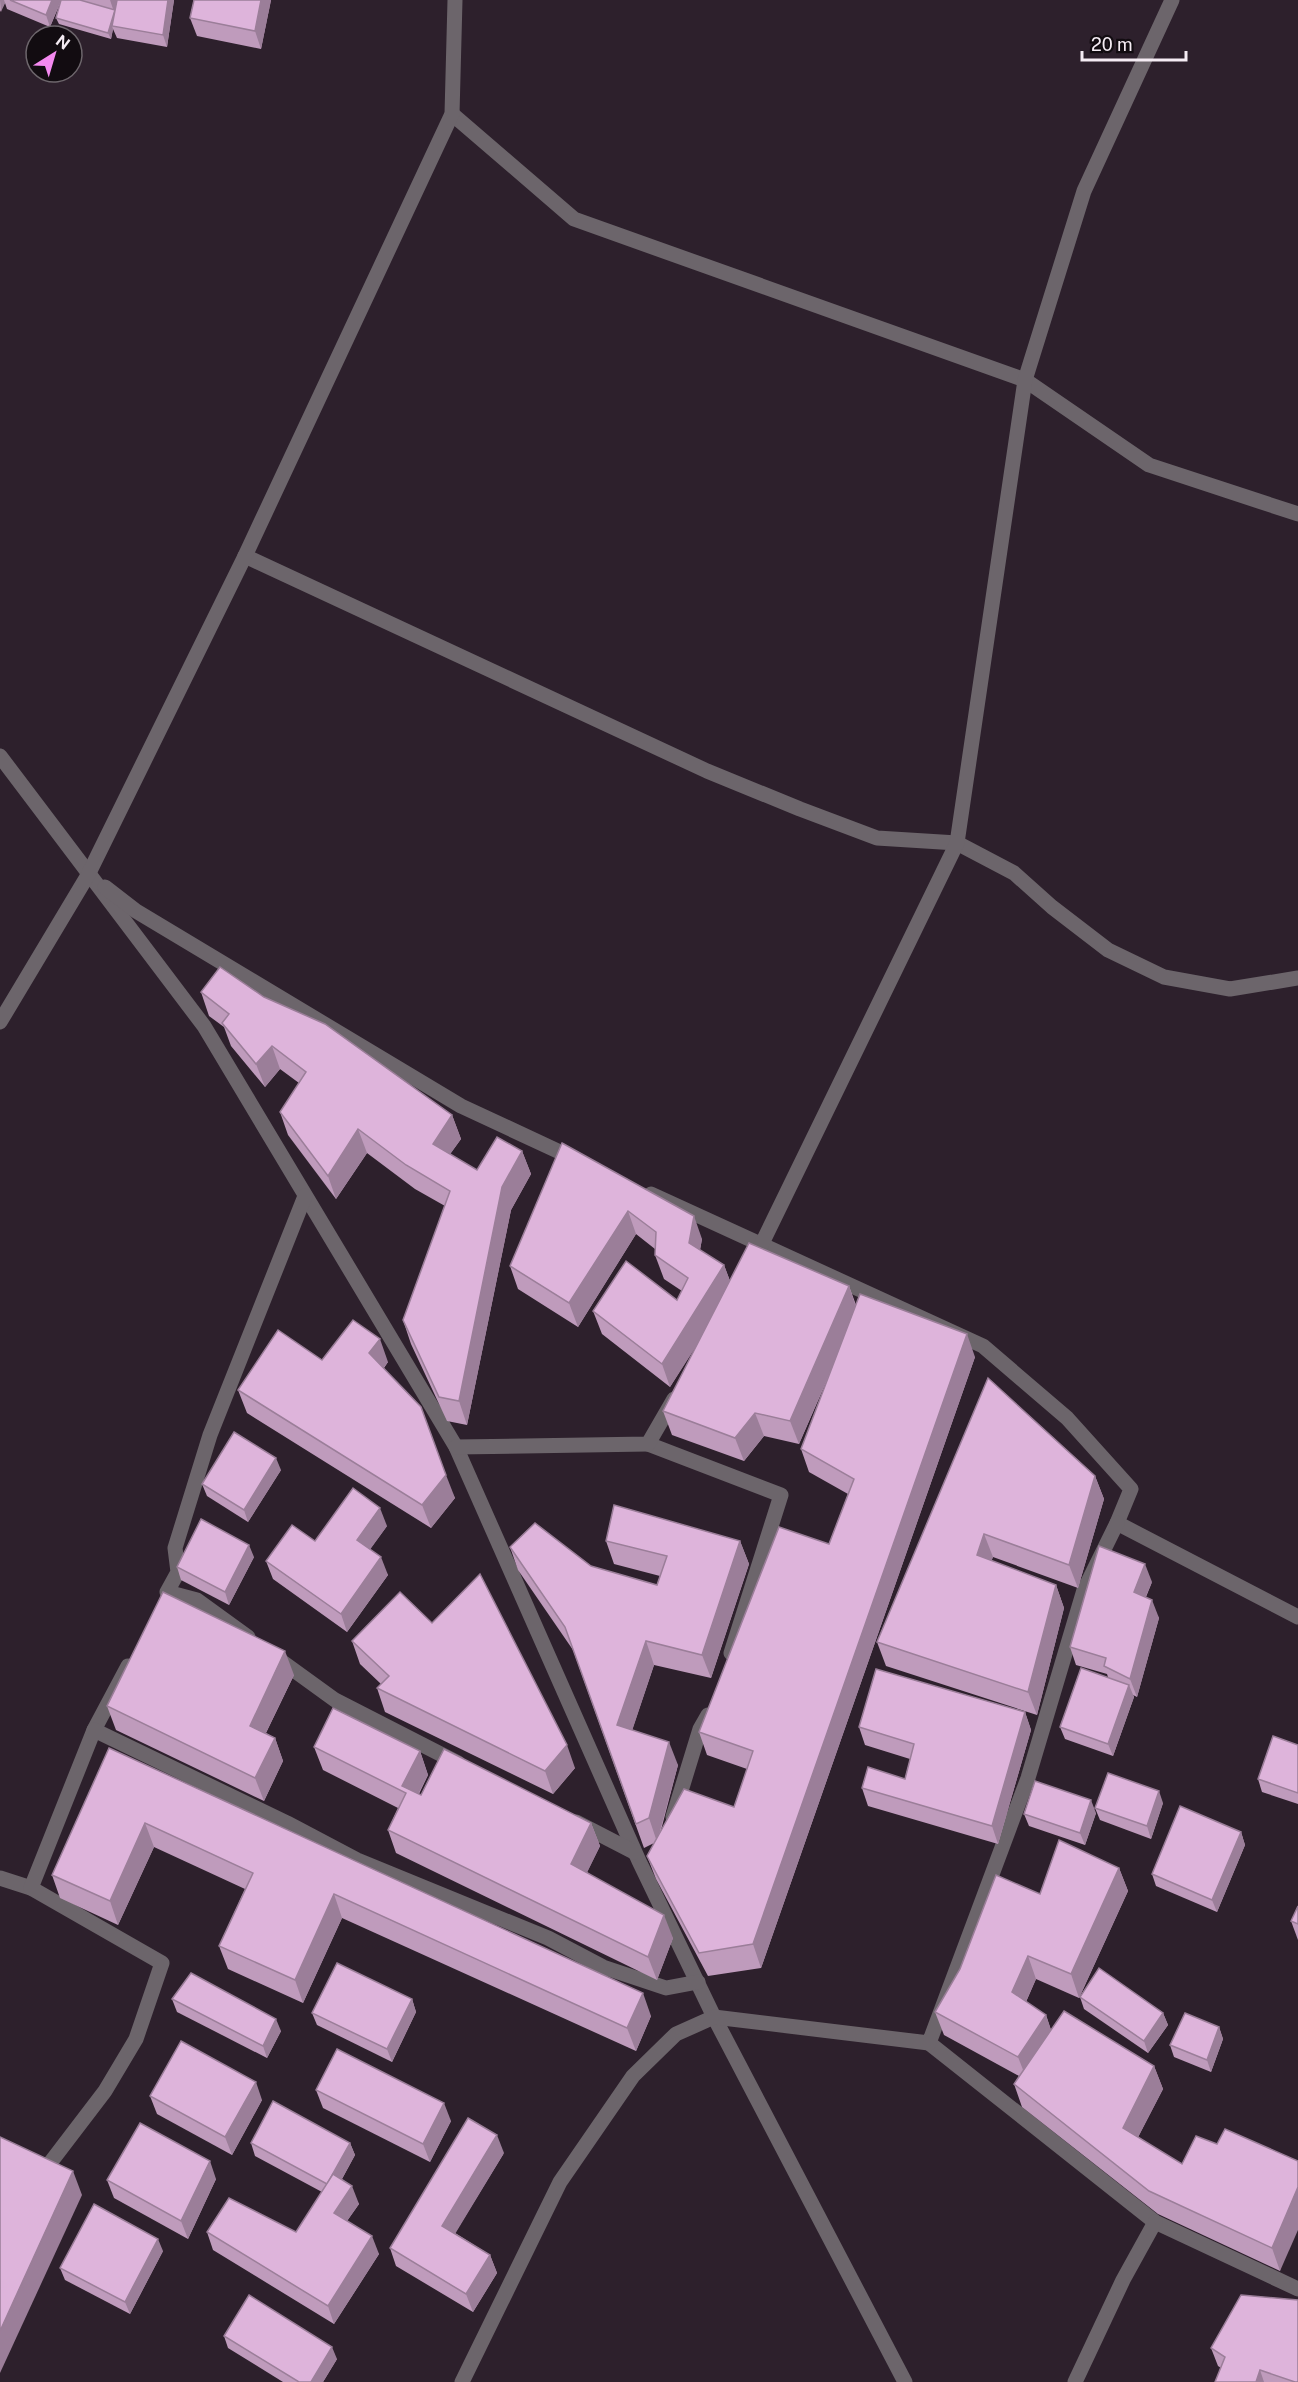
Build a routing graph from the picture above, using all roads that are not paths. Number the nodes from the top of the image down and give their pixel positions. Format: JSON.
{"nodes":[{"id":1,"x":455,"y":0,"type":"edge"},
{"id":2,"x":1172,"y":0,"type":"edge"},
{"id":3,"x":452,"y":114,"type":"junction"},
{"id":4,"x":1025,"y":380,"type":"junction"},
{"id":5,"x":1298,"y":514,"type":"edge"},
{"id":6,"x":244,"y":556,"type":"junction"},
{"id":7,"x":0,"y":756,"type":"edge"},
{"id":8,"x":957,"y":843,"type":"junction"},
{"id":9,"x":88,"y":875,"type":"junction"},
{"id":10,"x":1298,"y":978,"type":"edge"},
{"id":11,"x":0,"y":1022,"type":"edge"},
{"id":12,"x":590,"y":1166,"type":"edge"},
{"id":13,"x":634,"y":1186,"type":"edge"},
{"id":14,"x":305,"y":1196,"type":"junction"},
{"id":15,"x":763,"y":1246,"type":"junction"},
{"id":16,"x":746,"y":1275,"type":"edge"},
{"id":17,"x":682,"y":1385,"type":"edge"},
{"id":18,"x":648,"y":1444,"type":"junction"},
{"id":19,"x":456,"y":1447,"type":"junction"},
{"id":20,"x":1117,"y":1523,"type":"junction"},
{"id":21,"x":1298,"y":1617,"type":"edge"},
{"id":22,"x":136,"y":1651,"type":"edge"},
{"id":23,"x":726,"y":1669,"type":"edge"},
{"id":24,"x":715,"y":1701,"type":"edge"},
{"id":25,"x":94,"y":1730,"type":"junction"},
{"id":26,"x":467,"y":1768,"type":"edge"},
{"id":27,"x":561,"y":1815,"type":"edge"},
{"id":28,"x":668,"y":1831,"type":"edge"},
{"id":29,"x":654,"y":1850,"type":"edge"},
{"id":30,"x":637,"y":1856,"type":"junction"},
{"id":31,"x":0,"y":1878,"type":"edge"},
{"id":32,"x":31,"y":1888,"type":"junction"},
{"id":33,"x":698,"y":1982,"type":"junction"},
{"id":34,"x":714,"y":2017,"type":"junction"},
{"id":35,"x":929,"y":2043,"type":"junction"},
{"id":36,"x":0,"y":2148,"type":"edge"},
{"id":37,"x":1155,"y":2222,"type":"junction"},
{"id":38,"x":1298,"y":2289,"type":"edge"},
{"id":39,"x":462,"y":2382,"type":"edge"},
{"id":40,"x":905,"y":2382,"type":"edge"},
{"id":41,"x":1075,"y":2382,"type":"edge"}],
"edges":[{"from":1,"to":3,"type":"street"},
{"from":2,"to":4,"type":"street"},
{"from":3,"to":4,"type":"street"},
{"from":3,"to":6,"type":"street"},
{"from":4,"to":5,"type":"street"},
{"from":4,"to":8,"type":"street"},
{"from":6,"to":8,"type":"street"},
{"from":6,"to":9,"type":"street"},
{"from":7,"to":9,"type":"street"},
{"from":8,"to":10,"type":"street"},
{"from":8,"to":15,"type":"street"},
{"from":9,"to":11,"type":"street"},
{"from":9,"to":12,"type":"street"},
{"from":9,"to":14,"type":"street"},
{"from":13,"to":15,"type":"street"},
{"from":14,"to":19,"type":"street"},
{"from":14,"to":26,"type":"street"},
{"from":15,"to":16,"type":"street"},
{"from":15,"to":20,"type":"street"},
{"from":17,"to":18,"type":"street"},
{"from":18,"to":19,"type":"street"},
{"from":18,"to":23,"type":"street"},
{"from":19,"to":30,"type":"street"},
{"from":20,"to":21,"type":"street"},
{"from":20,"to":35,"type":"street"},
{"from":22,"to":25,"type":"street"},
{"from":24,"to":28,"type":"street"},
{"from":25,"to":32,"type":"street"},
{"from":25,"to":33,"type":"street"},
{"from":27,"to":30,"type":"street"},
{"from":29,"to":30,"type":"street"},
{"from":30,"to":33,"type":"street"},
{"from":31,"to":32,"type":"street"},
{"from":32,"to":36,"type":"street"},
{"from":33,"to":34,"type":"street"},
{"from":34,"to":35,"type":"street"},
{"from":34,"to":39,"type":"street"},
{"from":34,"to":40,"type":"street"},
{"from":35,"to":37,"type":"street"},
{"from":37,"to":38,"type":"street"},
{"from":37,"to":41,"type":"street"}]}
